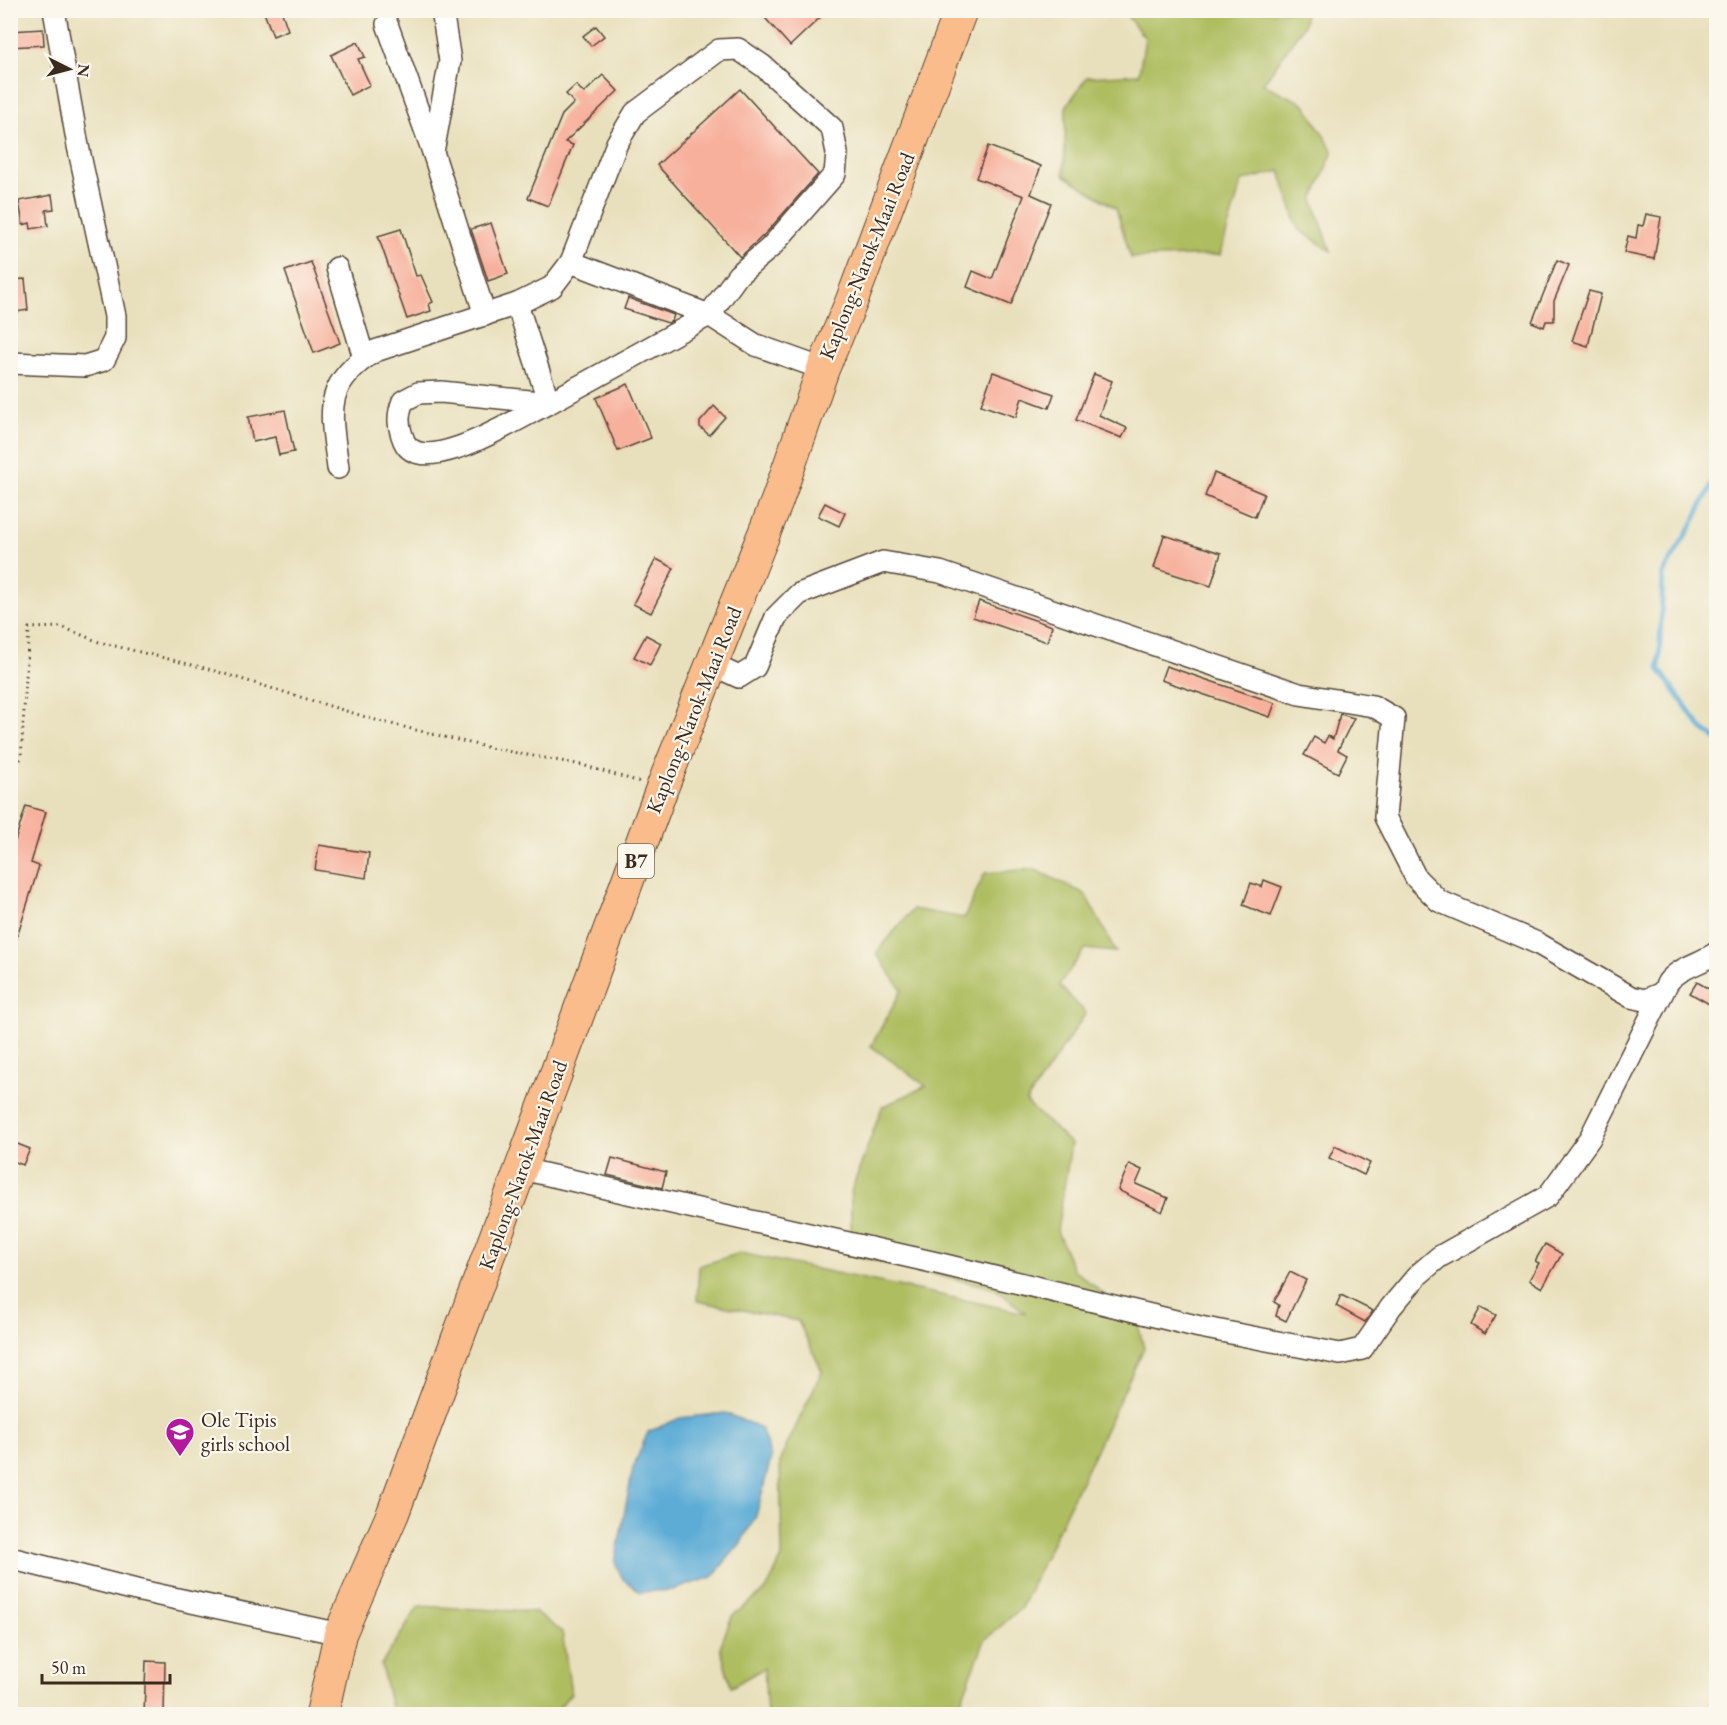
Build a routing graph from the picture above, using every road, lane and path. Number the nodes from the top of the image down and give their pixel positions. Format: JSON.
{"nodes":[{"id":1,"x":54,"y":10,"type":"edge"},
{"id":2,"x":442,"y":10,"type":"edge"},
{"id":3,"x":961,"y":10,"type":"edge"},
{"id":4,"x":387,"y":24,"type":"dead end"},
{"id":5,"x":433,"y":152,"type":"junction"},
{"id":6,"x":571,"y":262,"type":"junction"},
{"id":7,"x":337,"y":268,"type":"dead end"},
{"id":8,"x":517,"y":304,"type":"junction"},
{"id":9,"x":485,"y":315,"type":"junction"},
{"id":10,"x":709,"y":315,"type":"junction"},
{"id":11,"x":364,"y":358,"type":"junction"},
{"id":12,"x":10,"y":363,"type":"edge"},
{"id":13,"x":823,"y":369,"type":"junction"},
{"id":14,"x":549,"y":403,"type":"junction"},
{"id":15,"x":338,"y":468,"type":"dead end"},
{"id":16,"x":713,"y":665,"type":"junction"},
{"id":17,"x":10,"y":775,"type":"edge"},
{"id":18,"x":662,"y":788,"type":"junction"},
{"id":19,"x":1716,"y":953,"type":"edge"},
{"id":20,"x":1662,"y":993,"type":"junction"},
{"id":21,"x":522,"y":1169,"type":"junction"},
{"id":22,"x":10,"y":1558,"type":"edge"},
{"id":23,"x":340,"y":1634,"type":"junction"},
{"id":24,"x":322,"y":1714,"type":"edge"}],
"edges":[{"from":1,"to":12,"type":"street"},
{"from":2,"to":5,"type":"street"},
{"from":3,"to":13,"type":"highway","name":"Kaplong-Narok-Maai Road","number":"B7"},
{"from":4,"to":5,"type":"street"},
{"from":5,"to":9,"type":"street"},
{"from":6,"to":8,"type":"street"},
{"from":6,"to":10,"type":"street"},
{"from":6,"to":10,"type":"street"},
{"from":7,"to":11,"type":"street"},
{"from":8,"to":9,"type":"street"},
{"from":8,"to":14,"type":"street"},
{"from":9,"to":11,"type":"street"},
{"from":10,"to":13,"type":"street"},
{"from":10,"to":14,"type":"street"},
{"from":11,"to":15,"type":"street"},
{"from":13,"to":16,"type":"highway","name":"Kaplong-Narok-Maai Road","number":"B7"},
{"from":14,"to":14,"type":"street"},
{"from":16,"to":18,"type":"highway","name":"Kaplong-Narok-Maai Road","number":"B7"},
{"from":16,"to":20,"type":"street"},
{"from":17,"to":18,"type":"path"},
{"from":18,"to":21,"type":"highway","name":"Kaplong-Narok-Maai Road","number":"B7"},
{"from":19,"to":20,"type":"street"},
{"from":20,"to":21,"type":"street"},
{"from":21,"to":23,"type":"highway","name":"Kaplong-Narok-Maai Road","number":"B7"},
{"from":22,"to":23,"type":"street"},
{"from":23,"to":24,"type":"highway","name":"Kaplong-Narok-Maai Road","number":"B7"}]}
